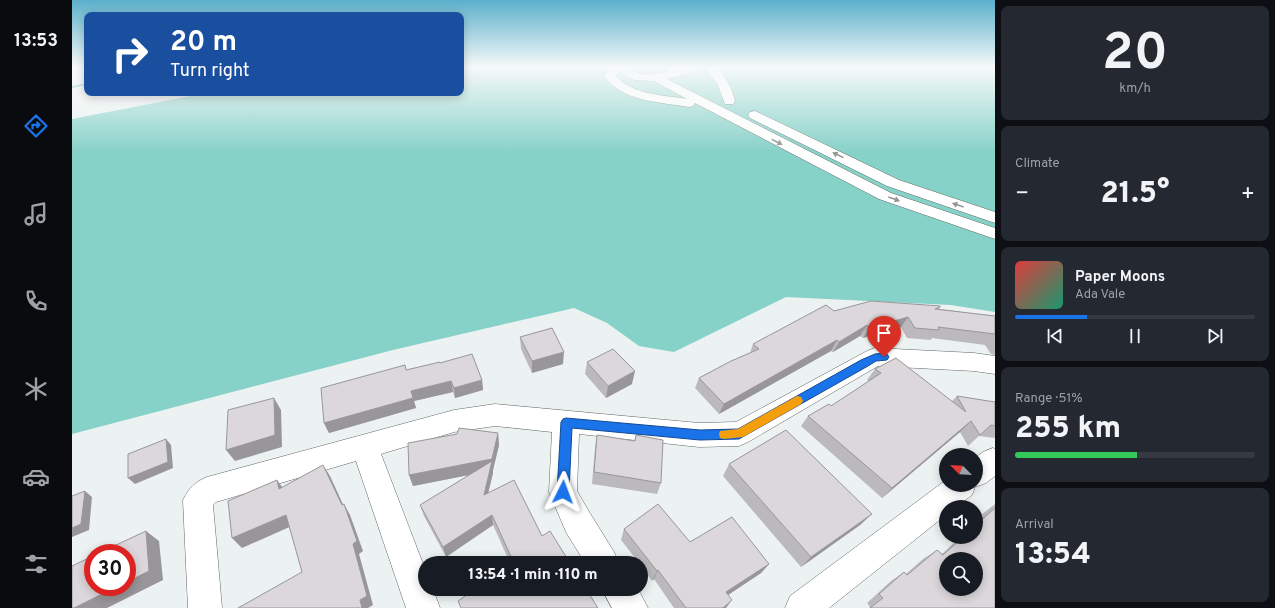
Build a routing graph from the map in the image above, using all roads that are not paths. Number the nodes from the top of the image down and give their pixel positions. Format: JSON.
{"nodes":[{"id":1,"x":654,"y":96,"type":"edge"},
{"id":2,"x":689,"y":96,"type":"edge"},
{"id":3,"x":718,"y":96,"type":"edge"},
{"id":4,"x":727,"y":96,"type":"edge"},
{"id":5,"x":729,"y":102,"type":"junction"},
{"id":6,"x":709,"y":106,"type":"junction"},
{"id":7,"x":770,"y":122,"type":"junction"},
{"id":8,"x":750,"y":128,"type":"junction"},
{"id":9,"x":995,"y":218,"type":"edge"},
{"id":10,"x":995,"y":234,"type":"edge"},
{"id":11,"x":995,"y":365,"type":"edge"},
{"id":12,"x":566,"y":422,"type":"junction"},
{"id":13,"x":365,"y":447,"type":"junction"},
{"id":14,"x":995,"y":462,"type":"edge"},
{"id":15,"x":983,"y":469,"type":"edge"},
{"id":16,"x":953,"y":492,"type":"edge"},
{"id":17,"x":599,"y":556,"type":"edge"},
{"id":18,"x":623,"y":596,"type":"edge"},
{"id":19,"x":205,"y":608,"type":"edge"},
{"id":20,"x":423,"y":608,"type":"edge"},
{"id":21,"x":631,"y":608,"type":"edge"},
{"id":22,"x":802,"y":608,"type":"edge"}],
"edges":[{"from":1,"to":6,"type":"street"},
{"from":2,"to":6,"type":"street"},
{"from":3,"to":5,"type":"street"},
{"from":4,"to":5,"type":"street"},
{"from":5,"to":7,"type":"street"},
{"from":6,"to":8,"type":"street"},
{"from":7,"to":8,"type":"street"},
{"from":9,"to":7,"type":"street","one_way":true},
{"from":8,"to":10,"type":"street","one_way":true},
{"from":11,"to":12,"type":"street"},
{"from":12,"to":13,"type":"street"},
{"from":12,"to":17,"type":"street"},
{"from":13,"to":19,"type":"street"},
{"from":13,"to":20,"type":"street"},
{"from":14,"to":15,"type":"street"},
{"from":16,"to":22,"type":"street"},
{"from":18,"to":21,"type":"street"}]}
